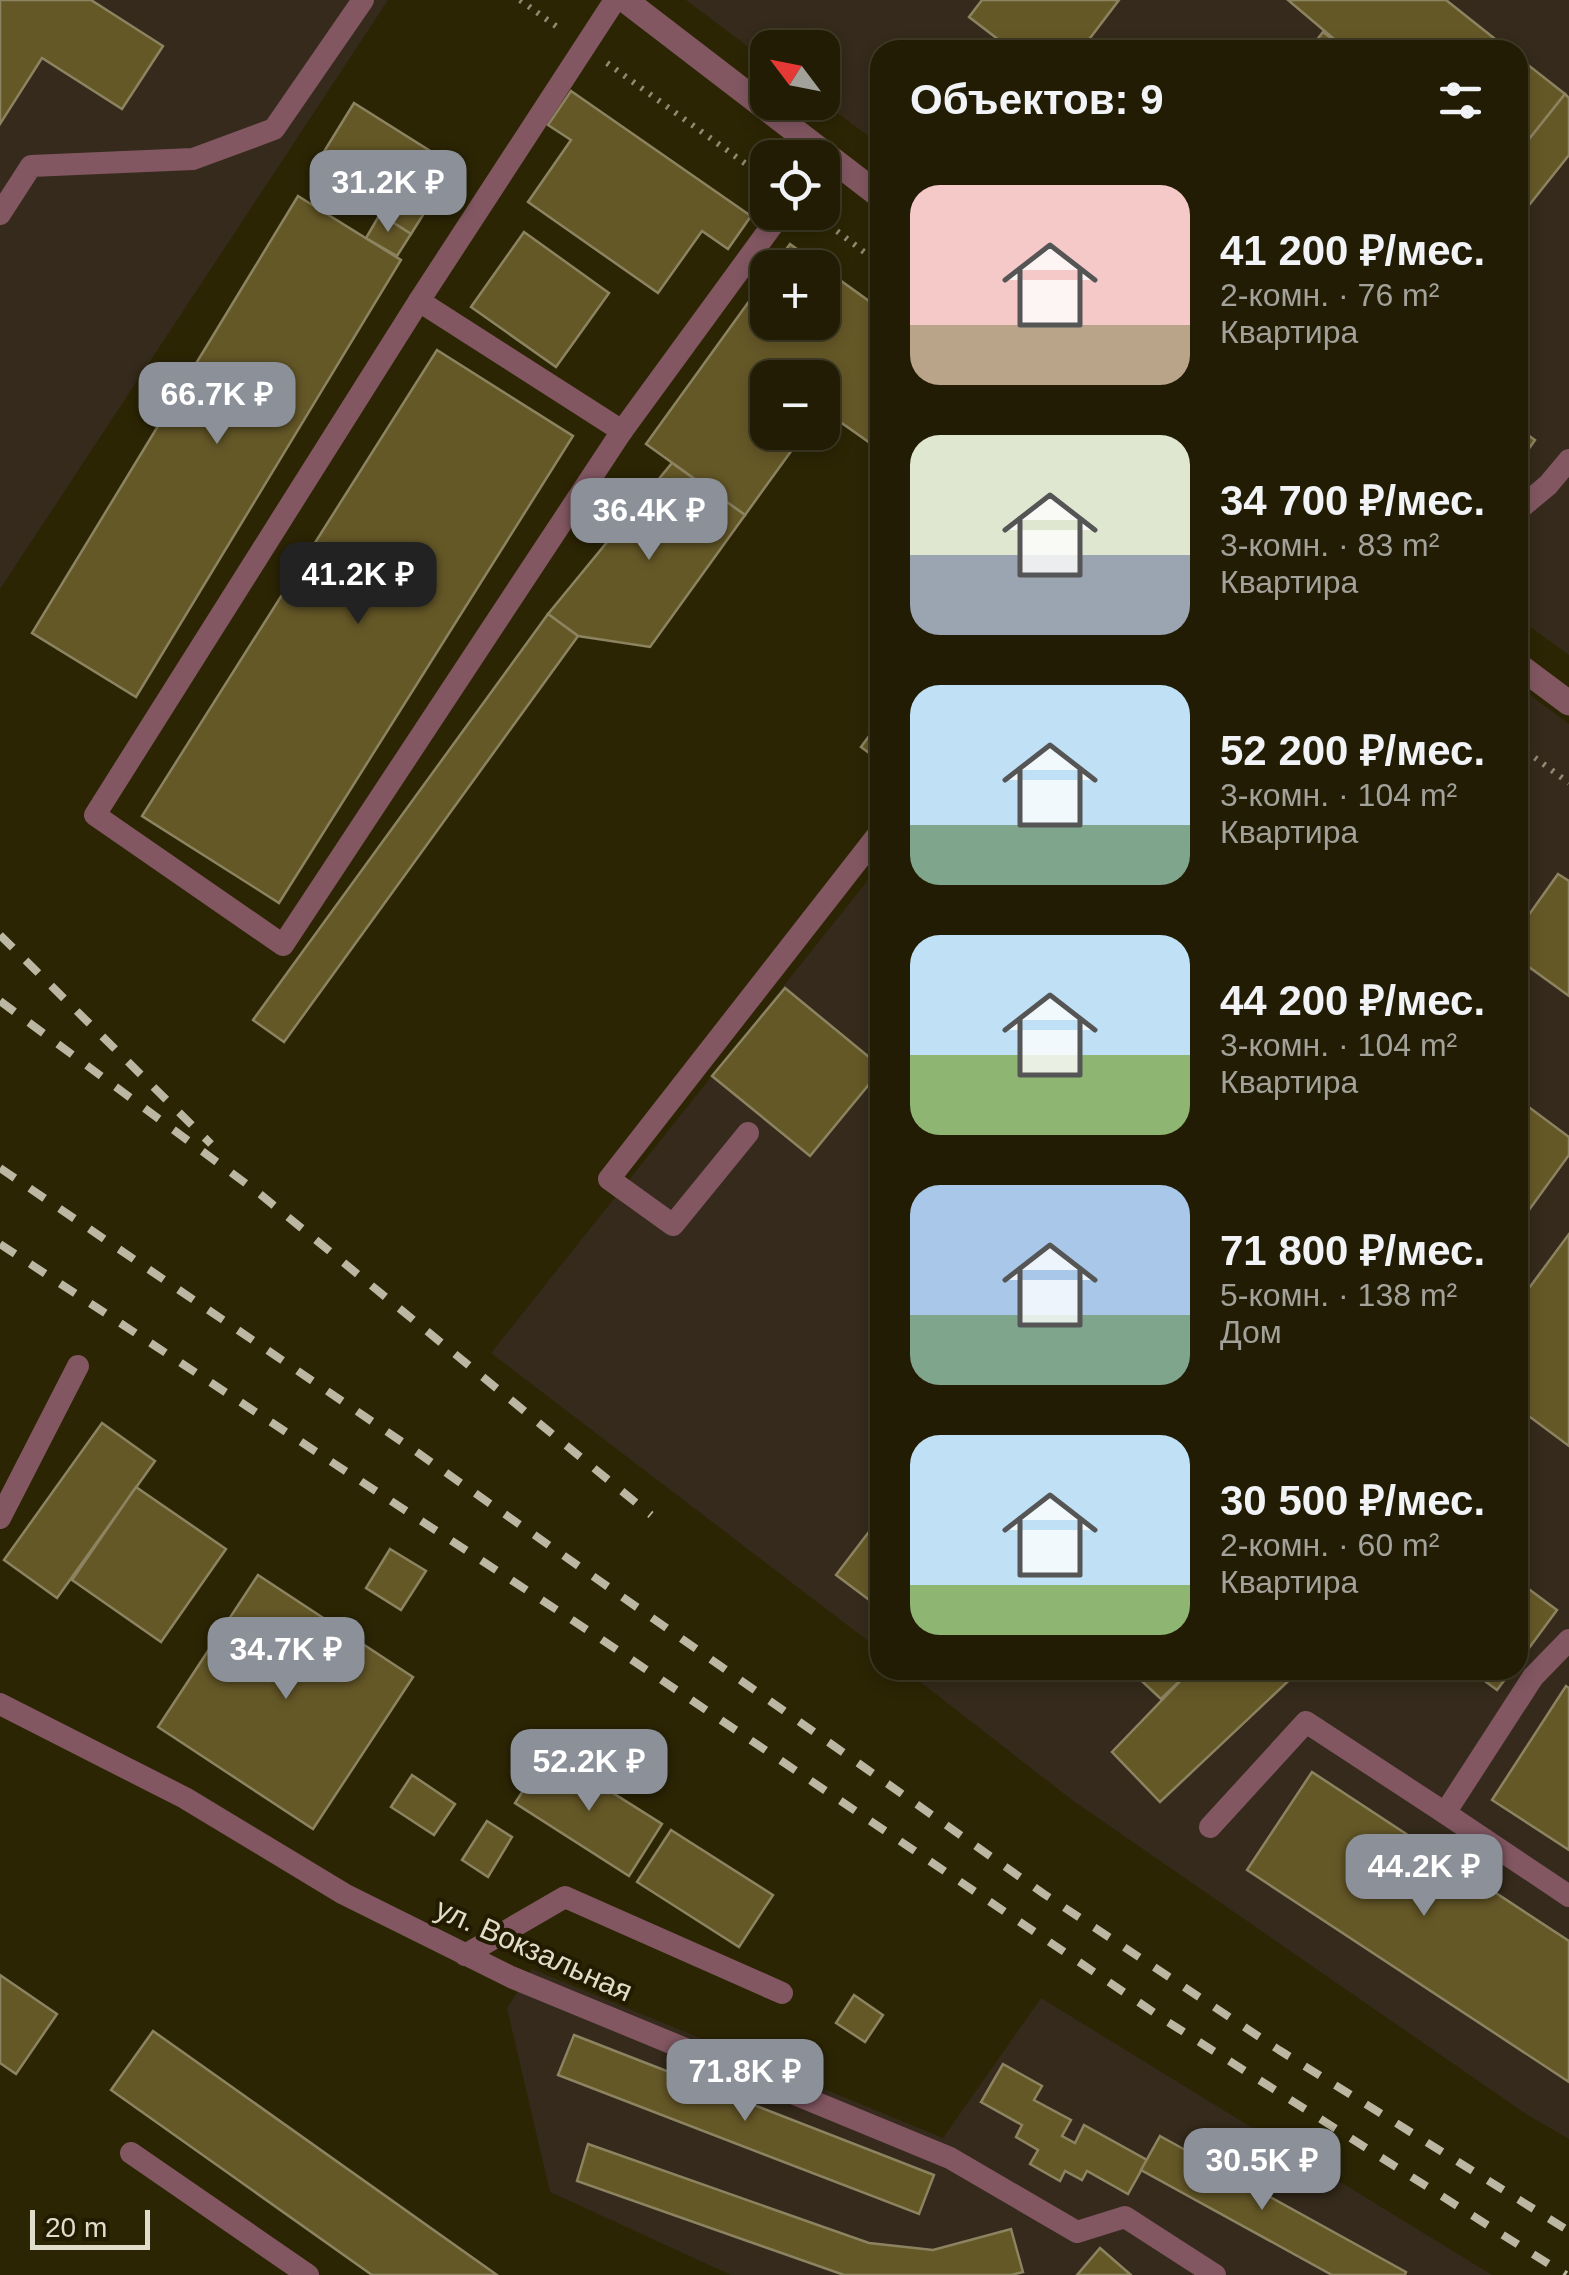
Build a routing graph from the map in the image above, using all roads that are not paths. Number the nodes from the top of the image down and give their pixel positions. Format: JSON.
{"nodes":[{"id":1,"x":363,"y":0,"type":"edge"},
{"id":2,"x":615,"y":0,"type":"edge"},
{"id":3,"x":625,"y":0,"type":"edge"},
{"id":4,"x":803,"y":140,"type":"edge"},
{"id":5,"x":840,"y":168,"type":"edge"},
{"id":6,"x":870,"y":189,"type":"edge"},
{"id":7,"x":0,"y":214,"type":"edge"},
{"id":8,"x":769,"y":230,"type":"edge"},
{"id":9,"x":418,"y":301,"type":"junction"},
{"id":10,"x":622,"y":431,"type":"junction"},
{"id":11,"x":1569,"y":460,"type":"edge"},
{"id":12,"x":1528,"y":502,"type":"edge"},
{"id":13,"x":1528,"y":672,"type":"edge"},
{"id":14,"x":1569,"y":703,"type":"edge"},
{"id":15,"x":870,"y":845,"type":"edge"},
{"id":16,"x":748,"y":1133,"type":"dead end"},
{"id":17,"x":78,"y":1366,"type":"dead end"},
{"id":18,"x":0,"y":1518,"type":"edge"},
{"id":19,"x":1569,"y":1640,"type":"edge"},
{"id":20,"x":0,"y":1704,"type":"edge"},
{"id":21,"x":1445,"y":1813,"type":"junction"},
{"id":22,"x":1210,"y":1827,"type":"dead end"},
{"id":23,"x":1569,"y":1896,"type":"edge"},
{"id":24,"x":466,"y":1955,"type":"junction"},
{"id":25,"x":782,"y":1993,"type":"dead end"},
{"id":26,"x":130,"y":2154,"type":"dead end"},
{"id":27,"x":308,"y":2275,"type":"edge"},
{"id":28,"x":1215,"y":2275,"type":"edge"}],
"edges":[{"from":1,"to":7,"type":"lane"},
{"from":2,"to":9,"type":"lane"},
{"from":3,"to":4,"type":"street"},
{"from":5,"to":6,"type":"street"},
{"from":8,"to":10,"type":"lane"},
{"from":9,"to":10,"type":"lane"},
{"from":9,"to":10,"type":"lane"},
{"from":11,"to":12,"type":"lane"},
{"from":13,"to":14,"type":"street"},
{"from":15,"to":16,"type":"lane"},
{"from":17,"to":18,"type":"lane"},
{"from":19,"to":21,"type":"lane"},
{"from":20,"to":24,"type":"lane","name":"ул. Вокзальная"},
{"from":21,"to":22,"type":"lane"},
{"from":21,"to":23,"type":"lane"},
{"from":24,"to":25,"type":"lane"},
{"from":24,"to":28,"type":"lane","name":"ул. Вокзальная"},
{"from":26,"to":27,"type":"lane"}]}
